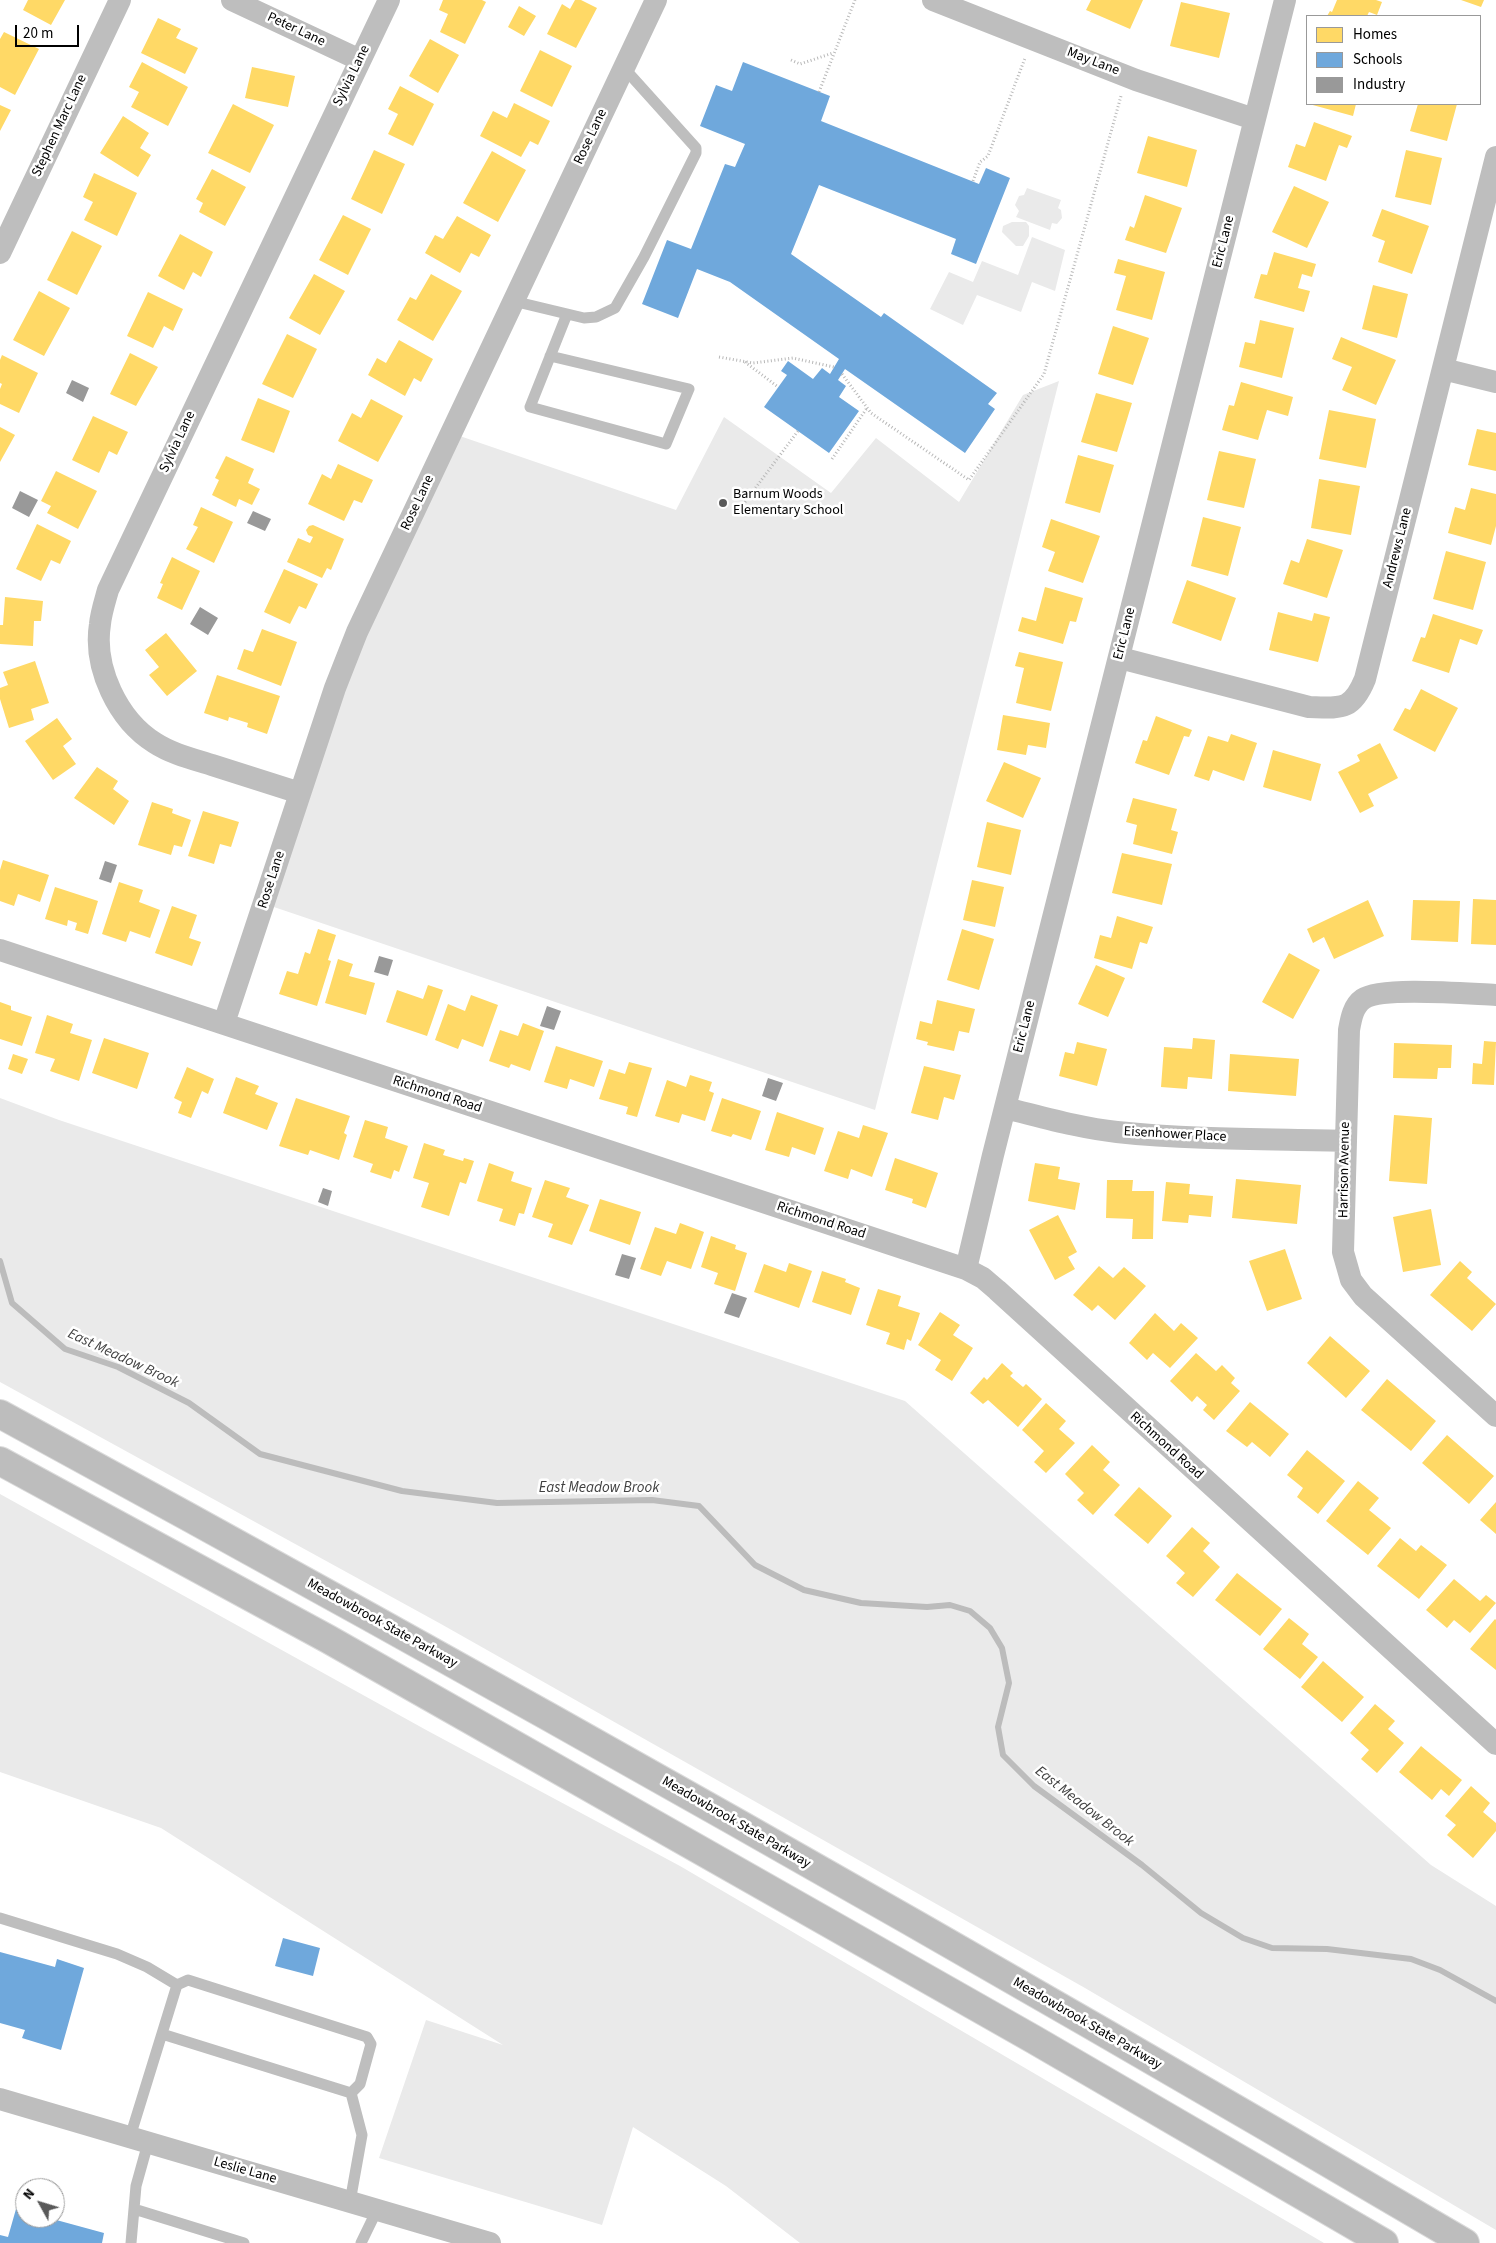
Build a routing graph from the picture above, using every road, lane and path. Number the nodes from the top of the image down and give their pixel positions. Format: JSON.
{"nodes":[{"id":1,"x":120,"y":0,"type":"edge"},
{"id":2,"x":232,"y":0,"type":"edge"},
{"id":3,"x":389,"y":0,"type":"edge"},
{"id":4,"x":656,"y":0,"type":"edge"},
{"id":5,"x":855,"y":0,"type":"edge"},
{"id":6,"x":933,"y":0,"type":"edge"},
{"id":7,"x":1285,"y":0,"type":"edge"},
{"id":8,"x":834,"y":53,"type":"junction"},
{"id":9,"x":1026,"y":56,"type":"dead end"},
{"id":10,"x":360,"y":60,"type":"junction"},
{"id":11,"x":791,"y":60,"type":"dead end"},
{"id":12,"x":624,"y":68,"type":"junction"},
{"id":13,"x":1123,"y":90,"type":"dead end"},
{"id":14,"x":819,"y":92,"type":"dead end"},
{"id":15,"x":1254,"y":119,"type":"junction"},
{"id":16,"x":1496,"y":157,"type":"edge"},
{"id":17,"x":973,"y":181,"type":"dead end"},
{"id":18,"x":0,"y":253,"type":"edge"},
{"id":19,"x":513,"y":301,"type":"junction"},
{"id":20,"x":566,"y":314,"type":"junction"},
{"id":21,"x":550,"y":356,"type":"junction"},
{"id":22,"x":719,"y":357,"type":"dead end"},
{"id":23,"x":744,"y":362,"type":"junction"},
{"id":24,"x":834,"y":367,"type":"dead end"},
{"id":25,"x":1443,"y":369,"type":"junction"},
{"id":26,"x":842,"y":374,"type":"dead end"},
{"id":27,"x":1496,"y":382,"type":"edge"},
{"id":28,"x":778,"y":387,"type":"dead end"},
{"id":29,"x":868,"y":408,"type":"junction"},
{"id":30,"x":798,"y":431,"type":"dead end"},
{"id":31,"x":832,"y":459,"type":"dead end"},
{"id":32,"x":746,"y":502,"type":"dead end"},
{"id":33,"x":1120,"y":658,"type":"junction"},
{"id":34,"x":300,"y":793,"type":"junction"},
{"id":35,"x":0,"y":950,"type":"edge"},
{"id":36,"x":1496,"y":995,"type":"edge"},
{"id":37,"x":224,"y":1023,"type":"junction"},
{"id":38,"x":1005,"y":1108,"type":"junction"},
{"id":39,"x":1346,"y":1140,"type":"junction"},
{"id":40,"x":966,"y":1269,"type":"junction"},
{"id":41,"x":0,"y":1414,"type":"edge"},
{"id":42,"x":1496,"y":1416,"type":"edge"},
{"id":43,"x":0,"y":1461,"type":"edge"},
{"id":44,"x":1496,"y":1744,"type":"edge"},
{"id":45,"x":0,"y":1918,"type":"edge"},
{"id":46,"x":177,"y":1985,"type":"junction"},
{"id":47,"x":162,"y":2034,"type":"junction"},
{"id":48,"x":351,"y":2092,"type":"junction"},
{"id":49,"x":0,"y":2099,"type":"edge"},
{"id":50,"x":139,"y":2140,"type":"junction"},
{"id":51,"x":350,"y":2202,"type":"junction"},
{"id":52,"x":134,"y":2209,"type":"junction"},
{"id":53,"x":377,"y":2210,"type":"junction"},
{"id":54,"x":131,"y":2243,"type":"edge"},
{"id":55,"x":244,"y":2243,"type":"edge"},
{"id":56,"x":360,"y":2243,"type":"edge"},
{"id":57,"x":490,"y":2243,"type":"edge"},
{"id":58,"x":1384,"y":2243,"type":"edge"},
{"id":59,"x":1464,"y":2243,"type":"edge"}],
"edges":[{"from":1,"to":18,"type":"street","name":"Stephen Marc Lane"},
{"from":2,"to":10,"type":"street","name":"Peter Lane"},
{"from":3,"to":10,"type":"street","name":"Sylvia Lane"},
{"from":4,"to":12,"type":"street","name":"Rose Lane"},
{"from":5,"to":8,"type":"path"},
{"from":6,"to":15,"type":"street","name":"May Lane"},
{"from":7,"to":15,"type":"street","name":"Eric Lane"},
{"from":8,"to":11,"type":"path"},
{"from":8,"to":14,"type":"path"},
{"from":9,"to":17,"type":"path"},
{"from":10,"to":34,"type":"street","name":"Sylvia Lane"},
{"from":12,"to":19,"type":"street","name":"Rose Lane"},
{"from":12,"to":20,"type":"lane"},
{"from":13,"to":29,"type":"path"},
{"from":15,"to":33,"type":"street","name":"Eric Lane"},
{"from":16,"to":25,"type":"street","name":"Andrews Lane"},
{"from":19,"to":20,"type":"lane"},
{"from":19,"to":34,"type":"street","name":"Rose Lane"},
{"from":20,"to":21,"type":"lane"},
{"from":21,"to":21,"type":"lane"},
{"from":22,"to":23,"type":"path"},
{"from":23,"to":24,"type":"path"},
{"from":23,"to":28,"type":"path"},
{"from":25,"to":27,"type":"street"},
{"from":25,"to":33,"type":"street","name":"Andrews Lane"},
{"from":26,"to":29,"type":"path"},
{"from":29,"to":31,"type":"path"},
{"from":30,"to":32,"type":"path"},
{"from":33,"to":38,"type":"street","name":"Eric Lane"},
{"from":34,"to":37,"type":"street","name":"Rose Lane"},
{"from":35,"to":37,"type":"street","name":"Richmond Road"},
{"from":36,"to":39,"type":"street","name":"Harrison Avenue"},
{"from":37,"to":40,"type":"street","name":"Richmond Road"},
{"from":38,"to":39,"type":"street","name":"Eisenhower Place"},
{"from":38,"to":40,"type":"street","name":"Eric Lane"},
{"from":39,"to":42,"type":"street","name":"Harrison Avenue"},
{"from":40,"to":44,"type":"street","name":"Richmond Road"},
{"from":41,"to":59,"type":"highway","name":"Meadowbrook State Parkway"},
{"from":43,"to":58,"type":"highway"},
{"from":45,"to":46,"type":"lane"},
{"from":46,"to":47,"type":"lane"},
{"from":46,"to":48,"type":"lane"},
{"from":47,"to":48,"type":"lane"},
{"from":47,"to":50,"type":"lane"},
{"from":48,"to":51,"type":"lane"},
{"from":49,"to":50,"type":"street","name":"Leslie Lane"},
{"from":50,"to":51,"type":"street","name":"Leslie Lane"},
{"from":50,"to":52,"type":"lane"},
{"from":51,"to":53,"type":"street","name":"Leslie Lane"},
{"from":52,"to":54,"type":"lane"},
{"from":52,"to":55,"type":"lane"},
{"from":53,"to":56,"type":"lane"},
{"from":53,"to":57,"type":"street","name":"Leslie Lane"}]}
